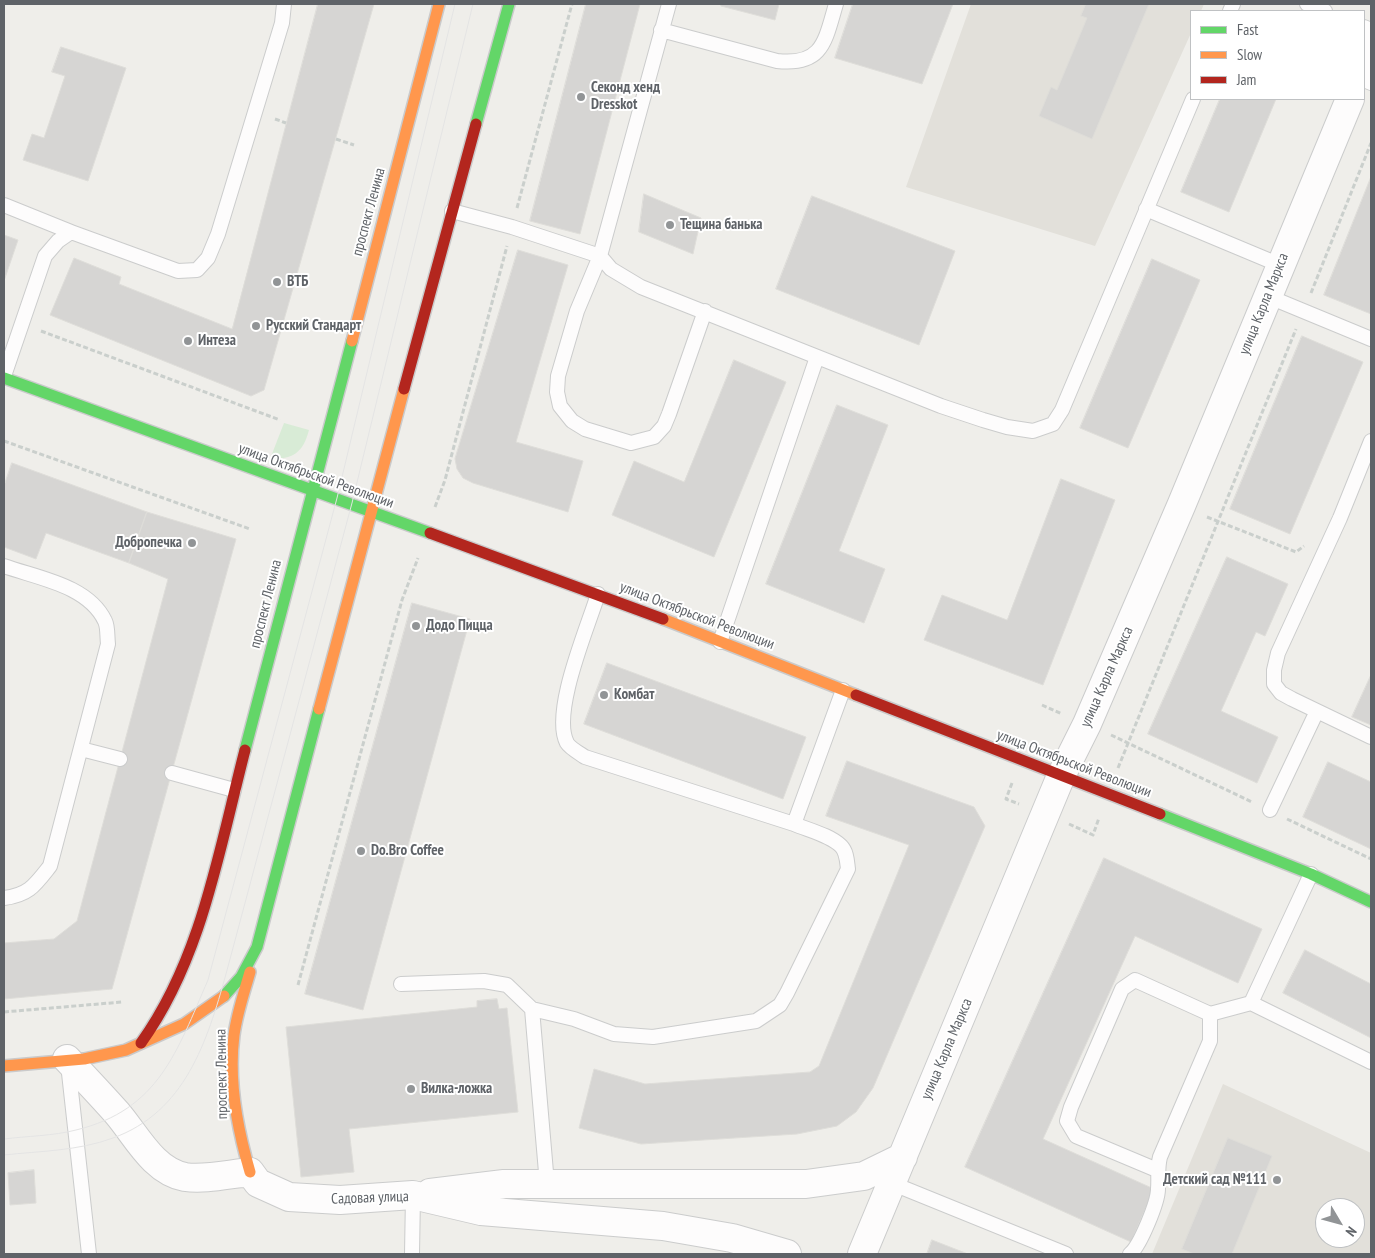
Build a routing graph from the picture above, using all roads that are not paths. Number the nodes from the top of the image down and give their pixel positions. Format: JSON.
{"nodes":[{"id":1,"x":284,"y":4,"type":"edge"},
{"id":2,"x":439,"y":4,"type":"edge"},
{"id":3,"x":509,"y":4,"type":"edge"},
{"id":4,"x":668,"y":4,"type":"edge"},
{"id":5,"x":836,"y":4,"type":"edge"},
{"id":6,"x":1307,"y":4,"type":"edge"},
{"id":7,"x":1322,"y":10,"type":"edge"},
{"id":8,"x":662,"y":30,"type":"junction"},
{"id":9,"x":1371,"y":46,"type":"edge"},
{"id":10,"x":1365,"y":61,"type":"edge"},
{"id":11,"x":1193,"y":100,"type":"edge"},
{"id":12,"x":1350,"y":100,"type":"edge"},
{"id":13,"x":4,"y":205,"type":"edge"},
{"id":14,"x":1146,"y":209,"type":"junction"},
{"id":15,"x":452,"y":211,"type":"junction"},
{"id":16,"x":71,"y":232,"type":"junction"},
{"id":17,"x":600,"y":256,"type":"junction"},
{"id":18,"x":1280,"y":265,"type":"junction"},
{"id":19,"x":1267,"y":296,"type":"junction"},
{"id":20,"x":705,"y":310,"type":"junction"},
{"id":21,"x":1371,"y":339,"type":"edge"},
{"id":22,"x":817,"y":357,"type":"junction"},
{"id":23,"x":4,"y":377,"type":"edge"},
{"id":24,"x":1371,"y":441,"type":"edge"},
{"id":25,"x":311,"y":491,"type":"junction"},
{"id":26,"x":371,"y":511,"type":"junction"},
{"id":27,"x":4,"y":566,"type":"edge"},
{"id":28,"x":598,"y":594,"type":"junction"},
{"id":29,"x":720,"y":642,"type":"junction"},
{"id":30,"x":843,"y":690,"type":"junction"},
{"id":31,"x":1316,"y":711,"type":"junction"},
{"id":32,"x":1371,"y":737,"type":"edge"},
{"id":33,"x":81,"y":749,"type":"junction"},
{"id":34,"x":120,"y":759,"type":"dead end"},
{"id":35,"x":172,"y":773,"type":"dead end"},
{"id":36,"x":1061,"y":776,"type":"junction"},
{"id":37,"x":234,"y":790,"type":"junction"},
{"id":38,"x":1270,"y":810,"type":"road end"},
{"id":39,"x":794,"y":824,"type":"junction"},
{"id":40,"x":1311,"y":874,"type":"junction"},
{"id":41,"x":4,"y":898,"type":"edge"},
{"id":42,"x":1371,"y":902,"type":"edge"},
{"id":43,"x":257,"y":947,"type":"junction"},
{"id":44,"x":401,"y":984,"type":"dead end"},
{"id":45,"x":1251,"y":1003,"type":"junction"},
{"id":46,"x":532,"y":1009,"type":"junction"},
{"id":47,"x":1210,"y":1014,"type":"junction"},
{"id":48,"x":138,"y":1046,"type":"junction"},
{"id":49,"x":68,"y":1060,"type":"junction"},
{"id":50,"x":1371,"y":1062,"type":"edge"},
{"id":51,"x":4,"y":1066,"type":"edge"},
{"id":52,"x":902,"y":1156,"type":"junction"},
{"id":53,"x":1157,"y":1170,"type":"junction"},
{"id":54,"x":250,"y":1172,"type":"junction"},
{"id":55,"x":891,"y":1183,"type":"junction"},
{"id":56,"x":547,"y":1184,"type":"junction"},
{"id":57,"x":413,"y":1196,"type":"junction"},
{"id":58,"x":89,"y":1254,"type":"edge"},
{"id":59,"x":412,"y":1254,"type":"edge"},
{"id":60,"x":787,"y":1254,"type":"edge"},
{"id":61,"x":862,"y":1254,"type":"edge"},
{"id":62,"x":1066,"y":1254,"type":"edge"},
{"id":63,"x":1130,"y":1254,"type":"edge"}],
"edges":[{"from":1,"to":16,"type":"lane"},
{"from":2,"to":25,"type":"main road","name":"проспект Ленина"},
{"from":3,"to":15,"type":"main road","name":"проспект Ленина"},
{"from":4,"to":8,"type":"lane"},
{"from":5,"to":8,"type":"lane"},
{"from":6,"to":7,"type":"lane"},
{"from":8,"to":17,"type":"lane"},
{"from":9,"to":10,"type":"street"},
{"from":11,"to":14,"type":"lane"},
{"from":12,"to":18,"type":"street","name":"улица Карла Маркса"},
{"from":13,"to":16,"type":"lane"},
{"from":14,"to":18,"type":"lane"},
{"from":14,"to":22,"type":"lane"},
{"from":15,"to":17,"type":"lane"},
{"from":15,"to":26,"type":"main road","name":"проспект Ленина"},
{"from":16,"to":23,"type":"lane"},
{"from":17,"to":20,"type":"lane"},
{"from":17,"to":20,"type":"lane"},
{"from":18,"to":19,"type":"street","name":"улица Карла Маркса"},
{"from":19,"to":21,"type":"lane"},
{"from":19,"to":36,"type":"street","name":"улица Карла Маркса"},
{"from":20,"to":22,"type":"lane"},
{"from":22,"to":29,"type":"lane"},
{"from":23,"to":25,"type":"main road","name":"улица Октябрьской Революции"},
{"from":24,"to":31,"type":"lane"},
{"from":25,"to":26,"type":"main road","name":"улица Октябрьской Революции"},
{"from":25,"to":37,"type":"main road","name":"проспект Ленина"},
{"from":26,"to":28,"type":"main road","name":"улица Октябрьской Революции"},
{"from":26,"to":43,"type":"main road","name":"проспект Ленина"},
{"from":27,"to":33,"type":"lane"},
{"from":28,"to":29,"type":"main road","name":"улица Октябрьской Революции"},
{"from":28,"to":39,"type":"lane"},
{"from":29,"to":30,"type":"main road","name":"улица Октябрьской Революции"},
{"from":30,"to":36,"type":"main road","name":"улица Октябрьской Революции"},
{"from":30,"to":39,"type":"lane"},
{"from":31,"to":32,"type":"lane"},
{"from":31,"to":38,"type":"lane"},
{"from":33,"to":34,"type":"lane"},
{"from":33,"to":41,"type":"lane"},
{"from":35,"to":37,"type":"lane"},
{"from":36,"to":40,"type":"main road","name":"улица Октябрьской Революции"},
{"from":36,"to":52,"type":"street","name":"улица Карла Маркса"},
{"from":37,"to":48,"type":"main road","name":"проспект Ленина"},
{"from":39,"to":46,"type":"lane"},
{"from":40,"to":42,"type":"main road","name":"улица Октябрьской Революции"},
{"from":40,"to":45,"type":"lane"},
{"from":43,"to":48,"type":"main road","name":"проспект Ленина"},
{"from":43,"to":54,"type":"main road","name":"проспект Ленина"},
{"from":44,"to":46,"type":"lane"},
{"from":45,"to":47,"type":"lane"},
{"from":45,"to":50,"type":"lane"},
{"from":46,"to":56,"type":"lane"},
{"from":47,"to":53,"type":"lane"},
{"from":47,"to":53,"type":"lane"},
{"from":48,"to":49,"type":"main road"},
{"from":49,"to":51,"type":"main road"},
{"from":49,"to":54,"type":"street"},
{"from":49,"to":58,"type":"lane"},
{"from":52,"to":55,"type":"street","name":"улица Карла Маркса"},
{"from":52,"to":56,"type":"street"},
{"from":53,"to":63,"type":"lane"},
{"from":54,"to":57,"type":"street","name":"Садовая улица"},
{"from":55,"to":61,"type":"street","name":"улица Карла Маркса"},
{"from":55,"to":62,"type":"lane"},
{"from":56,"to":57,"type":"street"},
{"from":57,"to":59,"type":"lane"},
{"from":57,"to":60,"type":"street","name":"Садовая улица"}]}
